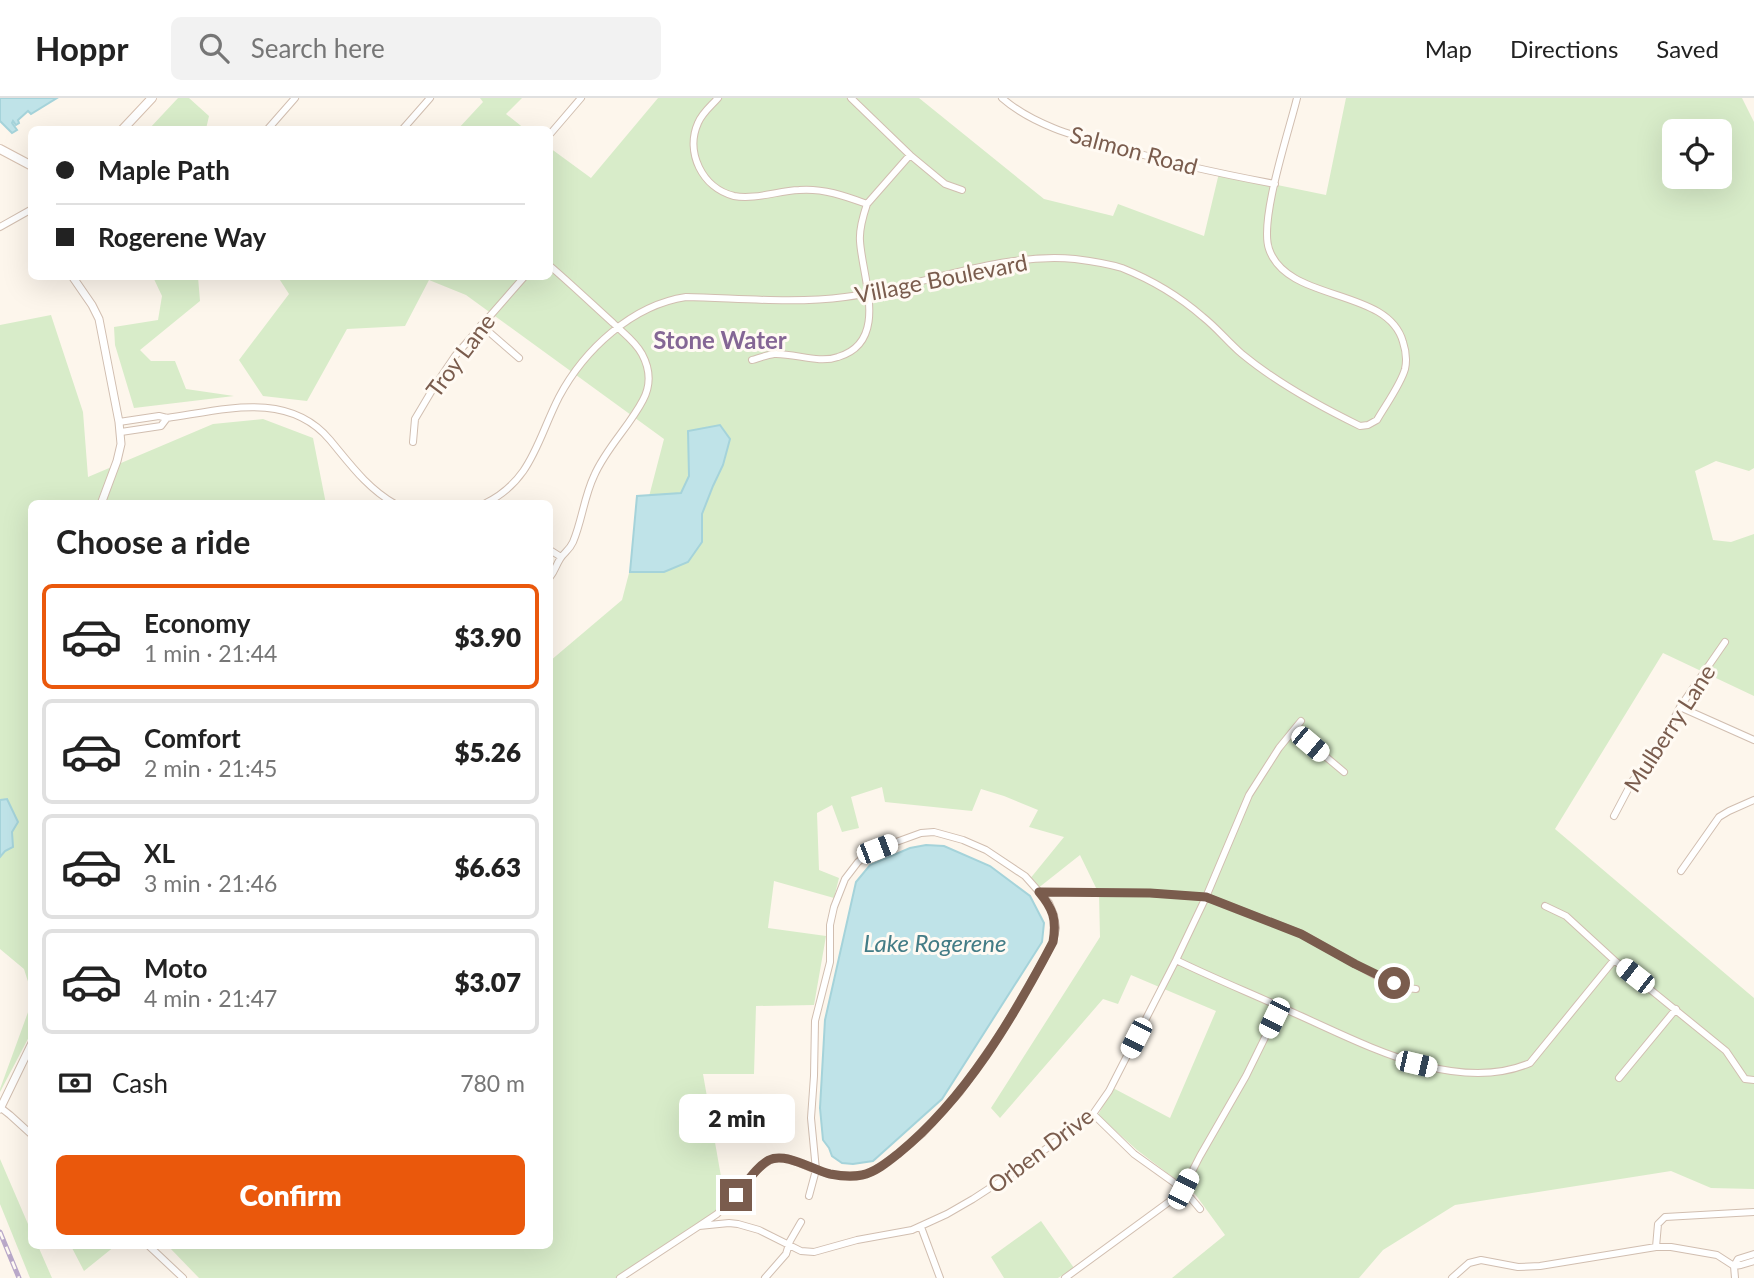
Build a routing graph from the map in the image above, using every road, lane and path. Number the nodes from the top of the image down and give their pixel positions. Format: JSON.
{"nodes":[{"id":1,"x":152,"y":98,"type":"edge"},
{"id":2,"x":295,"y":98,"type":"edge"},
{"id":3,"x":429,"y":98,"type":"edge"},
{"id":4,"x":581,"y":98,"type":"edge"},
{"id":5,"x":718,"y":98,"type":"edge"},
{"id":6,"x":851,"y":98,"type":"edge"},
{"id":7,"x":1002,"y":98,"type":"edge"},
{"id":8,"x":1297,"y":98,"type":"edge"},
{"id":9,"x":126,"y":126,"type":"edge"},
{"id":10,"x":270,"y":126,"type":"edge"},
{"id":11,"x":404,"y":126,"type":"edge"},
{"id":12,"x":553,"y":131,"type":"edge"},
{"id":13,"x":0,"y":149,"type":"edge"},
{"id":14,"x":910,"y":155,"type":"junction"},
{"id":15,"x":28,"y":164,"type":"edge"},
{"id":16,"x":1275,"y":184,"type":"junction"},
{"id":17,"x":962,"y":190,"type":"dead end"},
{"id":18,"x":867,"y":204,"type":"junction"},
{"id":19,"x":28,"y":211,"type":"edge"},
{"id":20,"x":0,"y":227,"type":"edge"},
{"id":21,"x":553,"y":269,"type":"edge"},
{"id":22,"x":75,"y":280,"type":"edge"},
{"id":23,"x":521,"y":280,"type":"edge"},
{"id":24,"x":868,"y":293,"type":"junction"},
{"id":25,"x":481,"y":325,"type":"junction"},
{"id":26,"x":618,"y":328,"type":"junction"},
{"id":27,"x":519,"y":358,"type":"dead end"},
{"id":28,"x":752,"y":359,"type":"dead end"},
{"id":29,"x":167,"y":418,"type":"junction"},
{"id":30,"x":119,"y":422,"type":"junction"},
{"id":31,"x":121,"y":432,"type":"junction"},
{"id":32,"x":413,"y":442,"type":"dead end"},
{"id":33,"x":499,"y":497,"type":"junction"},
{"id":34,"x":103,"y":500,"type":"edge"},
{"id":35,"x":389,"y":500,"type":"edge"},
{"id":36,"x":493,"y":500,"type":"edge"},
{"id":37,"x":502,"y":500,"type":"edge"},
{"id":38,"x":553,"y":552,"type":"edge"},
{"id":39,"x":561,"y":557,"type":"junction"},
{"id":40,"x":553,"y":573,"type":"edge"},
{"id":41,"x":1726,"y":642,"type":"dead end"},
{"id":42,"x":1680,"y":707,"type":"junction"},
{"id":43,"x":1301,"y":721,"type":"dead end"},
{"id":44,"x":1293,"y":730,"type":"junction"},
{"id":45,"x":1754,"y":740,"type":"edge"},
{"id":46,"x":1344,"y":772,"type":"dead end"},
{"id":47,"x":1754,"y":800,"type":"edge"},
{"id":48,"x":1614,"y":816,"type":"dead end"},
{"id":49,"x":1681,"y":871,"type":"dead end"},
{"id":50,"x":1039,"y":892,"type":"junction"},
{"id":51,"x":1206,"y":897,"type":"junction"},
{"id":52,"x":1545,"y":906,"type":"dead end"},
{"id":53,"x":1176,"y":960,"type":"junction"},
{"id":54,"x":1614,"y":960,"type":"junction"},
{"id":55,"x":1416,"y":989,"type":"dead end"},
{"id":56,"x":1280,"y":1007,"type":"junction"},
{"id":57,"x":1676,"y":1009,"type":"junction"},
{"id":58,"x":28,"y":1051,"type":"edge"},
{"id":59,"x":1619,"y":1078,"type":"dead end"},
{"id":60,"x":1754,"y":1080,"type":"edge"},
{"id":61,"x":0,"y":1109,"type":"edge"},
{"id":62,"x":1093,"y":1114,"type":"junction"},
{"id":63,"x":28,"y":1132,"type":"edge"},
{"id":64,"x":817,"y":1170,"type":"junction"},
{"id":65,"x":1183,"y":1189,"type":"junction"},
{"id":66,"x":808,"y":1196,"type":"dead end"},
{"id":67,"x":1200,"y":1209,"type":"dead end"},
{"id":68,"x":1754,"y":1212,"type":"edge"},
{"id":69,"x":801,"y":1222,"type":"dead end"},
{"id":70,"x":699,"y":1226,"type":"junction"},
{"id":71,"x":922,"y":1227,"type":"junction"},
{"id":72,"x":789,"y":1246,"type":"junction"},
{"id":73,"x":1656,"y":1247,"type":"junction"},
{"id":74,"x":152,"y":1249,"type":"edge"},
{"id":75,"x":1754,"y":1254,"type":"edge"},
{"id":76,"x":1754,"y":1261,"type":"edge"},
{"id":77,"x":1734,"y":1266,"type":"junction"},
{"id":78,"x":183,"y":1278,"type":"edge"},
{"id":79,"x":620,"y":1278,"type":"edge"},
{"id":80,"x":765,"y":1278,"type":"edge"},
{"id":81,"x":940,"y":1278,"type":"edge"},
{"id":82,"x":1065,"y":1278,"type":"edge"},
{"id":83,"x":1452,"y":1278,"type":"edge"},
{"id":84,"x":1735,"y":1278,"type":"edge"}],
"edges":[{"from":1,"to":9,"type":"main road"},
{"from":2,"to":10,"type":"street"},
{"from":3,"to":11,"type":"street"},
{"from":4,"to":12,"type":"street"},
{"from":5,"to":18,"type":"street"},
{"from":6,"to":14,"type":"street"},
{"from":7,"to":16,"type":"street","name":"Salmon Road"},
{"from":8,"to":16,"type":"street"},
{"from":13,"to":15,"type":"main road"},
{"from":14,"to":17,"type":"street"},
{"from":14,"to":18,"type":"street"},
{"from":16,"to":24,"type":"street","name":"Village Boulevard"},
{"from":18,"to":24,"type":"street"},
{"from":19,"to":20,"type":"street"},
{"from":21,"to":26,"type":"street"},
{"from":22,"to":30,"type":"street"},
{"from":23,"to":25,"type":"street","name":"Troy Lane"},
{"from":24,"to":26,"type":"street","name":"Village Boulevard"},
{"from":24,"to":28,"type":"street"},
{"from":25,"to":27,"type":"street"},
{"from":25,"to":32,"type":"street","name":"Troy Lane"},
{"from":26,"to":33,"type":"street","name":"Village Boulevard"},
{"from":26,"to":39,"type":"street"},
{"from":29,"to":30,"type":"street"},
{"from":29,"to":31,"type":"street"},
{"from":29,"to":35,"type":"street"},
{"from":30,"to":31,"type":"street"},
{"from":31,"to":34,"type":"street"},
{"from":33,"to":36,"type":"street","name":"Village Boulevard"},
{"from":33,"to":37,"type":"street"},
{"from":38,"to":39,"type":"street"},
{"from":39,"to":40,"type":"street"},
{"from":41,"to":42,"type":"street","name":"Mulberry Lane"},
{"from":42,"to":45,"type":"street"},
{"from":42,"to":48,"type":"street","name":"Mulberry Lane"},
{"from":43,"to":44,"type":"street","name":"Orben Drive"},
{"from":44,"to":46,"type":"street"},
{"from":44,"to":51,"type":"street","name":"Orben Drive"},
{"from":47,"to":49,"type":"street"},
{"from":50,"to":51,"type":"street"},
{"from":50,"to":64,"type":"street"},
{"from":50,"to":64,"type":"street"},
{"from":51,"to":53,"type":"street","name":"Orben Drive"},
{"from":51,"to":55,"type":"street"},
{"from":52,"to":54,"type":"street"},
{"from":53,"to":56,"type":"street"},
{"from":53,"to":62,"type":"street","name":"Orben Drive"},
{"from":54,"to":56,"type":"street"},
{"from":54,"to":57,"type":"street"},
{"from":56,"to":65,"type":"street"},
{"from":57,"to":59,"type":"street"},
{"from":57,"to":60,"type":"street"},
{"from":58,"to":61,"type":"street"},
{"from":61,"to":63,"type":"street"},
{"from":62,"to":65,"type":"street"},
{"from":62,"to":71,"type":"street","name":"Orben Drive"},
{"from":64,"to":66,"type":"street"},
{"from":64,"to":70,"type":"street"},
{"from":65,"to":67,"type":"street"},
{"from":65,"to":82,"type":"street"},
{"from":68,"to":73,"type":"street"},
{"from":69,"to":72,"type":"street"},
{"from":70,"to":72,"type":"street","name":"Orben Drive"},
{"from":70,"to":79,"type":"street","name":"Orben Drive"},
{"from":71,"to":72,"type":"street","name":"Orben Drive"},
{"from":71,"to":81,"type":"street"},
{"from":72,"to":80,"type":"street"},
{"from":73,"to":77,"type":"street"},
{"from":73,"to":83,"type":"street"},
{"from":74,"to":78,"type":"street"},
{"from":75,"to":77,"type":"street"},
{"from":76,"to":77,"type":"street"},
{"from":77,"to":84,"type":"street"}]}
